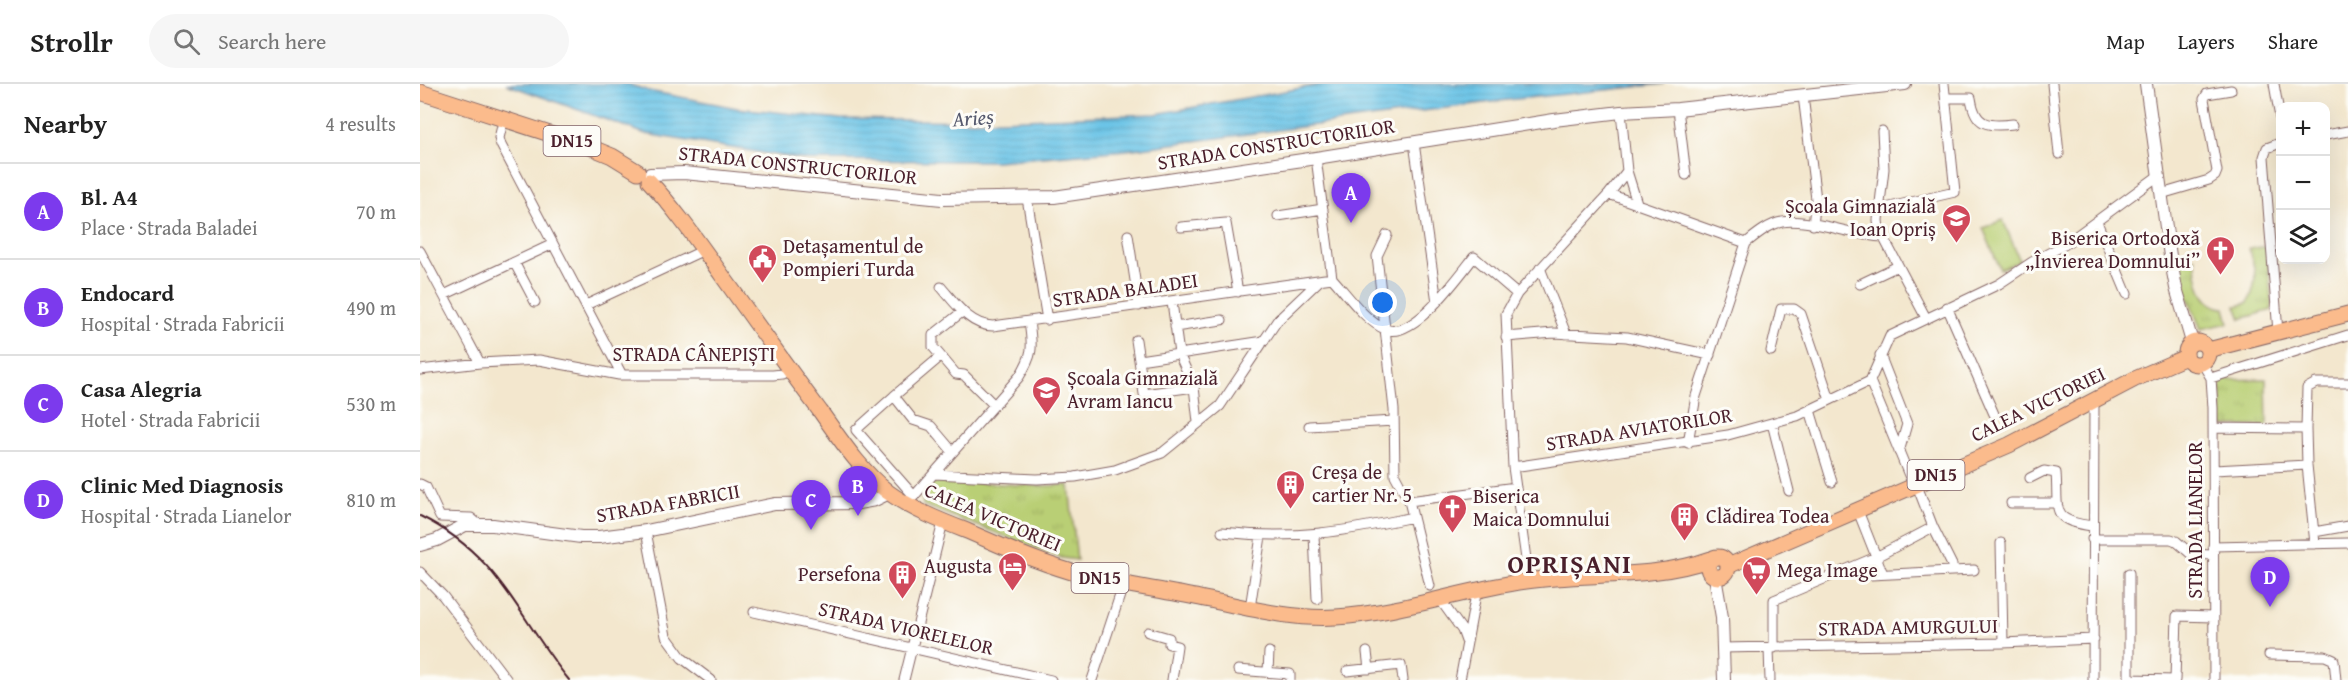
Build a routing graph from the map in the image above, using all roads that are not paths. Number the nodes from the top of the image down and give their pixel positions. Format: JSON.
{"nodes":[{"id":1,"x":1905,"y":84,"type":"edge"},
{"id":2,"x":1944,"y":84,"type":"edge"},
{"id":3,"x":2052,"y":84,"type":"edge"},
{"id":4,"x":2146,"y":84,"type":"edge"},
{"id":5,"x":2274,"y":84,"type":"edge"},
{"id":6,"x":2231,"y":90,"type":"dead end"},
{"id":7,"x":422,"y":96,"type":"edge"},
{"id":8,"x":1803,"y":96,"type":"junction"},
{"id":9,"x":1946,"y":98,"type":"junction"},
{"id":10,"x":2277,"y":102,"type":"edge"},
{"id":11,"x":1678,"y":109,"type":"junction"},
{"id":12,"x":1621,"y":112,"type":"junction"},
{"id":13,"x":504,"y":118,"type":"junction"},
{"id":14,"x":2013,"y":124,"type":"dead end"},
{"id":15,"x":1882,"y":131,"type":"dead end"},
{"id":16,"x":2348,"y":131,"type":"edge"},
{"id":17,"x":2330,"y":134,"type":"edge"},
{"id":18,"x":1414,"y":143,"type":"junction"},
{"id":19,"x":2276,"y":144,"type":"edge"},
{"id":20,"x":2059,"y":154,"type":"dead end"},
{"id":21,"x":1317,"y":158,"type":"junction"},
{"id":22,"x":1627,"y":171,"type":"junction"},
{"id":23,"x":646,"y":175,"type":"junction"},
{"id":24,"x":1686,"y":175,"type":"dead end"},
{"id":25,"x":2158,"y":176,"type":"junction"},
{"id":26,"x":1609,"y":194,"type":"junction"},
{"id":27,"x":2161,"y":194,"type":"junction"},
{"id":28,"x":1027,"y":198,"type":"junction"},
{"id":29,"x":1637,"y":203,"type":"junction"},
{"id":30,"x":1881,"y":208,"type":"junction"},
{"id":31,"x":1323,"y":209,"type":"junction"},
{"id":32,"x":1278,"y":216,"type":"dead end"},
{"id":33,"x":2097,"y":222,"type":"junction"},
{"id":34,"x":1813,"y":225,"type":"junction"},
{"id":35,"x":1181,"y":227,"type":"dead end"},
{"id":36,"x":1128,"y":235,"type":"dead end"},
{"id":37,"x":1387,"y":235,"type":"dead end"},
{"id":38,"x":1883,"y":237,"type":"junction"},
{"id":39,"x":1746,"y":243,"type":"junction"},
{"id":40,"x":553,"y":244,"type":"junction"},
{"id":41,"x":420,"y":250,"type":"edge"},
{"id":42,"x":704,"y":250,"type":"junction"},
{"id":43,"x":514,"y":262,"type":"junction"},
{"id":44,"x":1898,"y":266,"type":"junction"},
{"id":45,"x":1540,"y":268,"type":"junction"},
{"id":46,"x":1332,"y":278,"type":"junction"},
{"id":47,"x":1320,"y":280,"type":"junction"},
{"id":48,"x":1860,"y":284,"type":"dead end"},
{"id":49,"x":941,"y":287,"type":"dead end"},
{"id":50,"x":1238,"y":292,"type":"junction"},
{"id":51,"x":1517,"y":294,"type":"junction"},
{"id":52,"x":2127,"y":294,"type":"dead end"},
{"id":53,"x":444,"y":295,"type":"junction"},
{"id":54,"x":535,"y":302,"type":"dead end"},
{"id":55,"x":1172,"y":302,"type":"junction"},
{"id":56,"x":1437,"y":302,"type":"junction"},
{"id":57,"x":586,"y":305,"type":"junction"},
{"id":58,"x":1139,"y":306,"type":"junction"},
{"id":59,"x":1947,"y":308,"type":"junction"},
{"id":60,"x":962,"y":312,"type":"junction"},
{"id":61,"x":2348,"y":314,"type":"edge"},
{"id":62,"x":1926,"y":318,"type":"junction"},
{"id":63,"x":1047,"y":320,"type":"junction"},
{"id":64,"x":1222,"y":320,"type":"dead end"},
{"id":65,"x":1029,"y":322,"type":"junction"},
{"id":66,"x":1175,"y":327,"type":"junction"},
{"id":67,"x":1386,"y":330,"type":"junction"},
{"id":68,"x":2278,"y":332,"type":"junction"},
{"id":69,"x":1566,"y":334,"type":"junction"},
{"id":70,"x":2348,"y":335,"type":"edge"},
{"id":71,"x":1506,"y":337,"type":"junction"},
{"id":72,"x":1136,"y":340,"type":"dead end"},
{"id":73,"x":1264,"y":341,"type":"junction"},
{"id":74,"x":2189,"y":350,"type":"junction"},
{"id":75,"x":1771,"y":351,"type":"dead end"},
{"id":76,"x":1179,"y":354,"type":"junction"},
{"id":77,"x":1710,"y":355,"type":"junction"},
{"id":78,"x":1880,"y":355,"type":"junction"},
{"id":79,"x":2205,"y":356,"type":"junction"},
{"id":80,"x":940,"y":357,"type":"junction"},
{"id":81,"x":1139,"y":360,"type":"junction"},
{"id":82,"x":480,"y":363,"type":"junction"},
{"id":83,"x":789,"y":369,"type":"junction"},
{"id":84,"x":420,"y":370,"type":"edge"},
{"id":85,"x":622,"y":375,"type":"junction"},
{"id":86,"x":2211,"y":378,"type":"junction"},
{"id":87,"x":1870,"y":381,"type":"junction"},
{"id":88,"x":2348,"y":383,"type":"edge"},
{"id":89,"x":1194,"y":387,"type":"junction"},
{"id":90,"x":894,"y":396,"type":"junction"},
{"id":91,"x":1830,"y":400,"type":"junction"},
{"id":92,"x":2094,"y":401,"type":"junction"},
{"id":93,"x":994,"y":405,"type":"junction"},
{"id":94,"x":1810,"y":410,"type":"junction"},
{"id":95,"x":1994,"y":414,"type":"dead end"},
{"id":96,"x":1394,"y":421,"type":"junction"},
{"id":97,"x":1198,"y":422,"type":"junction"},
{"id":98,"x":1772,"y":423,"type":"junction"},
{"id":99,"x":1309,"y":426,"type":"dead end"},
{"id":100,"x":2213,"y":428,"type":"junction"},
{"id":101,"x":2306,"y":429,"type":"junction"},
{"id":102,"x":1688,"y":443,"type":"junction"},
{"id":103,"x":953,"y":452,"type":"junction"},
{"id":104,"x":1899,"y":452,"type":"junction"},
{"id":105,"x":2307,"y":465,"type":"junction"},
{"id":106,"x":1513,"y":467,"type":"junction"},
{"id":107,"x":2214,"y":470,"type":"junction"},
{"id":108,"x":934,"y":474,"type":"junction"},
{"id":109,"x":2030,"y":478,"type":"dead end"},
{"id":110,"x":1832,"y":482,"type":"dead end"},
{"id":111,"x":420,"y":484,"type":"edge"},
{"id":112,"x":1914,"y":484,"type":"junction"},
{"id":113,"x":1516,"y":487,"type":"junction"},
{"id":114,"x":1789,"y":491,"type":"dead end"},
{"id":115,"x":889,"y":493,"type":"junction"},
{"id":116,"x":910,"y":500,"type":"junction"},
{"id":117,"x":1409,"y":501,"type":"junction"},
{"id":118,"x":2011,"y":503,"type":"dead end"},
{"id":119,"x":2057,"y":503,"type":"junction"},
{"id":120,"x":1858,"y":511,"type":"junction"},
{"id":121,"x":1413,"y":518,"type":"junction"},
{"id":122,"x":944,"y":522,"type":"junction"},
{"id":123,"x":478,"y":524,"type":"junction"},
{"id":124,"x":2092,"y":526,"type":"junction"},
{"id":125,"x":2348,"y":526,"type":"edge"},
{"id":126,"x":1933,"y":527,"type":"junction"},
{"id":127,"x":646,"y":531,"type":"junction"},
{"id":128,"x":1222,"y":532,"type":"dead end"},
{"id":129,"x":2314,"y":532,"type":"junction"},
{"id":130,"x":1314,"y":535,"type":"junction"},
{"id":131,"x":1261,"y":536,"type":"junction"},
{"id":132,"x":2092,"y":538,"type":"junction"},
{"id":133,"x":2001,"y":543,"type":"dead end"},
{"id":134,"x":2348,"y":543,"type":"edge"},
{"id":135,"x":2315,"y":544,"type":"junction"},
{"id":136,"x":420,"y":545,"type":"edge"},
{"id":137,"x":2213,"y":550,"type":"junction"},
{"id":138,"x":1876,"y":557,"type":"junction"},
{"id":139,"x":1718,"y":568,"type":"junction"},
{"id":140,"x":1974,"y":570,"type":"dead end"},
{"id":141,"x":1952,"y":571,"type":"junction"},
{"id":142,"x":420,"y":572,"type":"edge"},
{"id":143,"x":2129,"y":573,"type":"dead end"},
{"id":144,"x":1883,"y":574,"type":"junction"},
{"id":145,"x":1871,"y":575,"type":"dead end"},
{"id":146,"x":1529,"y":580,"type":"junction"},
{"id":147,"x":1124,"y":583,"type":"junction"},
{"id":148,"x":1477,"y":589,"type":"junction"},
{"id":149,"x":1434,"y":592,"type":"junction"},
{"id":150,"x":1317,"y":599,"type":"dead end"},
{"id":151,"x":1250,"y":608,"type":"junction"},
{"id":152,"x":754,"y":612,"type":"dead end"},
{"id":153,"x":2213,"y":617,"type":"junction"},
{"id":154,"x":1148,"y":632,"type":"dead end"},
{"id":155,"x":2094,"y":639,"type":"junction"},
{"id":156,"x":1467,"y":642,"type":"junction"},
{"id":157,"x":2003,"y":643,"type":"junction"},
{"id":158,"x":911,"y":648,"type":"junction"},
{"id":159,"x":1723,"y":648,"type":"junction"},
{"id":160,"x":1771,"y":648,"type":"junction"},
{"id":161,"x":1269,"y":652,"type":"dead end"},
{"id":162,"x":1367,"y":652,"type":"dead end"},
{"id":163,"x":2269,"y":655,"type":"dead end"},
{"id":164,"x":1369,"y":669,"type":"junction"},
{"id":165,"x":1238,"y":670,"type":"dead end"},
{"id":166,"x":1347,"y":671,"type":"dead end"},
{"id":167,"x":1268,"y":672,"type":"junction"},
{"id":168,"x":507,"y":680,"type":"edge"},
{"id":169,"x":711,"y":680,"type":"edge"},
{"id":170,"x":904,"y":680,"type":"edge"},
{"id":171,"x":1051,"y":680,"type":"edge"},
{"id":172,"x":1092,"y":680,"type":"edge"},
{"id":173,"x":1172,"y":680,"type":"edge"},
{"id":174,"x":1290,"y":680,"type":"edge"},
{"id":175,"x":1403,"y":680,"type":"edge"},
{"id":176,"x":1460,"y":680,"type":"edge"},
{"id":177,"x":1724,"y":680,"type":"edge"},
{"id":178,"x":1770,"y":680,"type":"edge"},
{"id":179,"x":2093,"y":680,"type":"edge"},
{"id":180,"x":2214,"y":680,"type":"edge"},
{"id":181,"x":2336,"y":680,"type":"edge"}],
"edges":[{"from":1,"to":8,"type":"street","name":"STRADA CONSTRUCTORILOR"},
{"from":2,"to":9,"type":"street"},
{"from":3,"to":20,"type":"street"},
{"from":4,"to":25,"type":"street"},
{"from":5,"to":10,"type":"street"},
{"from":6,"to":27,"type":"street"},
{"from":7,"to":13,"type":"main road","number":"DN15"},
{"from":8,"to":11,"type":"street","name":"STRADA CONSTRUCTORILOR"},
{"from":8,"to":34,"type":"street"},
{"from":9,"to":14,"type":"street"},
{"from":9,"to":30,"type":"street"},
{"from":11,"to":12,"type":"street","name":"STRADA CONSTRUCTORILOR"},
{"from":11,"to":24,"type":"street"},
{"from":12,"to":18,"type":"street","name":"STRADA CONSTRUCTORILOR"},
{"from":12,"to":22,"type":"street"},
{"from":13,"to":23,"type":"main road","name":"CALEA VICTORIEI","number":"DN15"},
{"from":13,"to":40,"type":"street"},
{"from":15,"to":30,"type":"street"},
{"from":16,"to":17,"type":"street"},
{"from":18,"to":21,"type":"street","name":"STRADA CONSTRUCTORILOR"},
{"from":18,"to":56,"type":"street"},
{"from":19,"to":68,"type":"street"},
{"from":21,"to":28,"type":"street","name":"STRADA CONSTRUCTORILOR"},
{"from":21,"to":31,"type":"street"},
{"from":22,"to":26,"type":"street"},
{"from":22,"to":29,"type":"street"},
{"from":23,"to":28,"type":"street","name":"STRADA CONSTRUCTORILOR"},
{"from":23,"to":42,"type":"main road","name":"CALEA VICTORIEI","number":"DN15"},
{"from":25,"to":27,"type":"street"},
{"from":25,"to":33,"type":"street"},
{"from":26,"to":29,"type":"street"},
{"from":26,"to":45,"type":"street"},
{"from":27,"to":74,"type":"street"},
{"from":28,"to":63,"type":"street"},
{"from":29,"to":39,"type":"street"},
{"from":30,"to":38,"type":"street"},
{"from":31,"to":32,"type":"street"},
{"from":31,"to":46,"type":"street"},
{"from":33,"to":52,"type":"street"},
{"from":33,"to":59,"type":"street"},
{"from":34,"to":38,"type":"street"},
{"from":34,"to":39,"type":"street"},
{"from":35,"to":50,"type":"street"},
{"from":36,"to":58,"type":"street"},
{"from":37,"to":67,"type":"street"},
{"from":38,"to":44,"type":"street"},
{"from":39,"to":77,"type":"street"},
{"from":40,"to":43,"type":"street"},
{"from":40,"to":57,"type":"street"},
{"from":41,"to":53,"type":"street"},
{"from":42,"to":57,"type":"street"},
{"from":42,"to":83,"type":"main road","name":"CALEA VICTORIEI","number":"DN15"},
{"from":43,"to":53,"type":"street"},
{"from":43,"to":54,"type":"street"},
{"from":44,"to":48,"type":"street"},
{"from":44,"to":62,"type":"street"},
{"from":45,"to":51,"type":"street"},
{"from":45,"to":69,"type":"street"},
{"from":46,"to":47,"type":"street","name":"STRADA BALADEI"},
{"from":46,"to":67,"type":"street"},
{"from":47,"to":50,"type":"street","name":"STRADA BALADEI"},
{"from":47,"to":73,"type":"street"},
{"from":49,"to":60,"type":"street"},
{"from":50,"to":55,"type":"street","name":"STRADA BALADEI"},
{"from":51,"to":56,"type":"street"},
{"from":51,"to":71,"type":"street"},
{"from":53,"to":82,"type":"street"},
{"from":55,"to":58,"type":"street","name":"STRADA BALADEI"},
{"from":55,"to":66,"type":"street"},
{"from":56,"to":67,"type":"street"},
{"from":57,"to":85,"type":"street"},
{"from":58,"to":63,"type":"street","name":"STRADA BALADEI"},
{"from":59,"to":62,"type":"street"},
{"from":59,"to":95,"type":"street"},
{"from":60,"to":65,"type":"street"},
{"from":60,"to":80,"type":"street"},
{"from":61,"to":68,"type":"main road"},
{"from":62,"to":78,"type":"street"},
{"from":63,"to":65,"type":"street","name":"STRADA BALADEI"},
{"from":64,"to":66,"type":"street"},
{"from":65,"to":93,"type":"street","name":"STRADA BALADEI"},
{"from":66,"to":76,"type":"street"},
{"from":67,"to":96,"type":"street"},
{"from":68,"to":79,"type":"main road"},
{"from":69,"to":71,"type":"street"},
{"from":69,"to":77,"type":"street"},
{"from":70,"to":86,"type":"street"},
{"from":71,"to":106,"type":"street"},
{"from":72,"to":81,"type":"street"},
{"from":73,"to":76,"type":"street"},
{"from":73,"to":97,"type":"street"},
{"from":74,"to":79,"type":"main road"},
{"from":74,"to":92,"type":"main road","name":"CALEA VICTORIEI","number":"DN15"},
{"from":75,"to":91,"type":"street"},
{"from":76,"to":81,"type":"street"},
{"from":76,"to":89,"type":"street"},
{"from":77,"to":102,"type":"street"},
{"from":78,"to":87,"type":"street"},
{"from":78,"to":104,"type":"street"},
{"from":79,"to":86,"type":"street","name":"STRADA LIANELOR"},
{"from":80,"to":90,"type":"street"},
{"from":80,"to":93,"type":"street"},
{"from":81,"to":89,"type":"street"},
{"from":82,"to":84,"type":"street","name":"STRADA CÂNEPIȘTI"},
{"from":82,"to":85,"type":"street","name":"STRADA CÂNEPIȘTI"},
{"from":83,"to":85,"type":"street","name":"STRADA CÂNEPIȘTI"},
{"from":83,"to":115,"type":"main road","name":"CALEA VICTORIEI","number":"DN15"},
{"from":86,"to":100,"type":"street","name":"STRADA LIANELOR"},
{"from":87,"to":91,"type":"street","name":"STRADA AVIATORILOR"},
{"from":87,"to":104,"type":"street"},
{"from":88,"to":101,"type":"street"},
{"from":89,"to":97,"type":"street"},
{"from":90,"to":103,"type":"street"},
{"from":90,"to":116,"type":"street"},
{"from":91,"to":94,"type":"street","name":"STRADA AVIATORILOR"},
{"from":92,"to":112,"type":"main road","name":"CALEA VICTORIEI","number":"DN15"},
{"from":92,"to":124,"type":"street"},
{"from":93,"to":103,"type":"street","name":"STRADA BALADEI"},
{"from":94,"to":98,"type":"street","name":"STRADA AVIATORILOR"},
{"from":94,"to":110,"type":"street"},
{"from":96,"to":99,"type":"street"},
{"from":96,"to":117,"type":"street"},
{"from":97,"to":108,"type":"street"},
{"from":98,"to":102,"type":"street","name":"STRADA AVIATORILOR"},
{"from":98,"to":114,"type":"street"},
{"from":100,"to":101,"type":"street"},
{"from":100,"to":107,"type":"street","name":"STRADA LIANELOR"},
{"from":101,"to":105,"type":"street"},
{"from":102,"to":106,"type":"street","name":"STRADA AVIATORILOR"},
{"from":103,"to":108,"type":"street","name":"STRADA BALADEI"},
{"from":104,"to":112,"type":"street"},
{"from":105,"to":107,"type":"street"},
{"from":105,"to":129,"type":"street"},
{"from":106,"to":113,"type":"street"},
{"from":107,"to":137,"type":"street","name":"STRADA LIANELOR"},
{"from":108,"to":116,"type":"street","name":"STRADA BALADEI"},
{"from":109,"to":119,"type":"street"},
{"from":111,"to":123,"type":"street"},
{"from":112,"to":120,"type":"main road","name":"CALEA VICTORIEI","number":"DN15"},
{"from":112,"to":126,"type":"street"},
{"from":113,"to":117,"type":"street"},
{"from":113,"to":146,"type":"street"},
{"from":115,"to":116,"type":"main road","name":"CALEA VICTORIEI","number":"DN15"},
{"from":115,"to":127,"type":"street","name":"STRADA FABRICII"},
{"from":116,"to":122,"type":"main road","name":"CALEA VICTORIEI","number":"DN15"},
{"from":117,"to":121,"type":"street"},
{"from":118,"to":119,"type":"street"},
{"from":119,"to":124,"type":"street"},
{"from":120,"to":138,"type":"street"},
{"from":120,"to":139,"type":"main road","name":"CALEA VICTORIEI","number":"DN15"},
{"from":121,"to":130,"type":"street"},
{"from":121,"to":149,"type":"street"},
{"from":122,"to":147,"type":"main road","name":"CALEA VICTORIEI","number":"DN15"},
{"from":122,"to":158,"type":"street"},
{"from":123,"to":127,"type":"street","name":"STRADA FABRICII"},
{"from":123,"to":136,"type":"street","name":"STRADA FABRICII"},
{"from":124,"to":132,"type":"street"},
{"from":125,"to":129,"type":"street"},
{"from":126,"to":138,"type":"street"},
{"from":126,"to":141,"type":"street"},
{"from":127,"to":169,"type":"street"},
{"from":128,"to":131,"type":"street"},
{"from":129,"to":135,"type":"street"},
{"from":130,"to":131,"type":"street"},
{"from":130,"to":150,"type":"street"},
{"from":131,"to":151,"type":"street"},
{"from":132,"to":137,"type":"street"},
{"from":132,"to":155,"type":"street"},
{"from":133,"to":157,"type":"street"},
{"from":134,"to":135,"type":"street"},
{"from":135,"to":137,"type":"street"},
{"from":137,"to":153,"type":"street","name":"STRADA LIANELOR"},
{"from":138,"to":144,"type":"street"},
{"from":138,"to":160,"type":"street"},
{"from":139,"to":146,"type":"main road","name":"CALEA VICTORIEI","number":"DN15"},
{"from":139,"to":159,"type":"street"},
{"from":140,"to":141,"type":"street"},
{"from":141,"to":144,"type":"street"},
{"from":142,"to":168,"type":"street"},
{"from":143,"to":153,"type":"street"},
{"from":144,"to":145,"type":"street"},
{"from":146,"to":148,"type":"main road","name":"CALEA VICTORIEI","number":"DN15"},
{"from":147,"to":151,"type":"main road","name":"CALEA VICTORIEI","number":"DN15"},
{"from":147,"to":172,"type":"street"},
{"from":148,"to":149,"type":"main road","name":"CALEA VICTORIEI","number":"DN15"},
{"from":148,"to":156,"type":"street"},
{"from":149,"to":151,"type":"main road","name":"CALEA VICTORIEI","number":"DN15"},
{"from":149,"to":156,"type":"street"},
{"from":152,"to":158,"type":"street","name":"STRADA VIORELELOR"},
{"from":153,"to":180,"type":"street","name":"STRADA LIANELOR"},
{"from":154,"to":173,"type":"street"},
{"from":155,"to":157,"type":"street","name":"STRADA AMURGULUI"},
{"from":155,"to":179,"type":"street"},
{"from":156,"to":176,"type":"street"},
{"from":157,"to":160,"type":"street","name":"STRADA AMURGULUI"},
{"from":158,"to":170,"type":"street"},
{"from":158,"to":171,"type":"street","name":"STRADA VIORELELOR"},
{"from":159,"to":160,"type":"street","name":"STRADA AMURGULUI"},
{"from":159,"to":177,"type":"street"},
{"from":160,"to":178,"type":"street"},
{"from":161,"to":167,"type":"street"},
{"from":162,"to":164,"type":"street"},
{"from":163,"to":181,"type":"street"},
{"from":164,"to":166,"type":"street"},
{"from":164,"to":175,"type":"street"},
{"from":165,"to":167,"type":"street"},
{"from":167,"to":174,"type":"street"}]}
